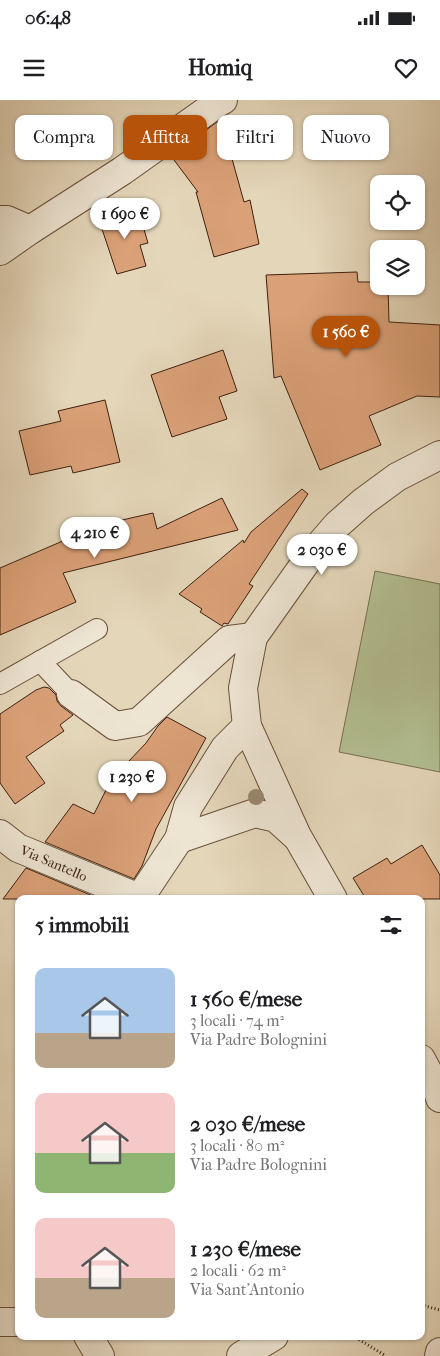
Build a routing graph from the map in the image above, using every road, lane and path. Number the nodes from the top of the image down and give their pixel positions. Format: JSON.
{"nodes":[{"id":1,"x":223,"y":100,"type":"edge"},
{"id":2,"x":0,"y":220,"type":"edge"},
{"id":3,"x":30,"y":230,"type":"junction"},
{"id":4,"x":0,"y":251,"type":"edge"},
{"id":5,"x":440,"y":455,"type":"edge"},
{"id":6,"x":97,"y":629,"type":"dead end"},
{"id":7,"x":253,"y":637,"type":"junction"},
{"id":8,"x":40,"y":661,"type":"junction"},
{"id":9,"x":0,"y":684,"type":"edge"},
{"id":10,"x":71,"y":694,"type":"joint"},
{"id":11,"x":247,"y":726,"type":"junction"},
{"id":12,"x":0,"y":834,"type":"edge"},
{"id":13,"x":297,"y":836,"type":"junction"},
{"id":14,"x":180,"y":839,"type":"junction"},
{"id":15,"x":132,"y":895,"type":"edge"},
{"id":16,"x":141,"y":895,"type":"edge"},
{"id":17,"x":330,"y":895,"type":"edge"},
{"id":18,"x":425,"y":1066,"type":"edge"},
{"id":19,"x":440,"y":1098,"type":"edge"},
{"id":20,"x":425,"y":1306,"type":"edge"},
{"id":21,"x":440,"y":1310,"type":"edge"},
{"id":22,"x":0,"y":1322,"type":"edge"},
{"id":23,"x":15,"y":1322,"type":"edge"},
{"id":24,"x":267,"y":1340,"type":"edge"},
{"id":25,"x":360,"y":1340,"type":"edge"},
{"id":26,"x":440,"y":1352,"type":"edge"},
{"id":27,"x":241,"y":1356,"type":"edge"},
{"id":28,"x":386,"y":1356,"type":"edge"},
{"id":29,"x":439,"y":1356,"type":"edge"}],
"edges":[{"from":1,"to":3,"type":"street"},
{"from":2,"to":3,"type":"street"},
{"from":3,"to":4,"type":"street"},
{"from":5,"to":7,"type":"street"},
{"from":6,"to":8,"type":"lane"},
{"from":7,"to":10,"type":"street"},
{"from":7,"to":11,"type":"street"},
{"from":8,"to":9,"type":"lane"},
{"from":8,"to":10,"type":"lane"},
{"from":11,"to":13,"type":"street"},
{"from":11,"to":14,"type":"street"},
{"from":12,"to":15,"type":"street","name":"Via Santello"},
{"from":13,"to":14,"type":"street"},
{"from":13,"to":17,"type":"street"},
{"from":14,"to":16,"type":"street"},
{"from":18,"to":19,"type":"street"},
{"from":20,"to":21,"type":"path"},
{"from":22,"to":23,"type":"street"},
{"from":24,"to":27,"type":"street"},
{"from":25,"to":28,"type":"path"},
{"from":26,"to":29,"type":"street"}]}
